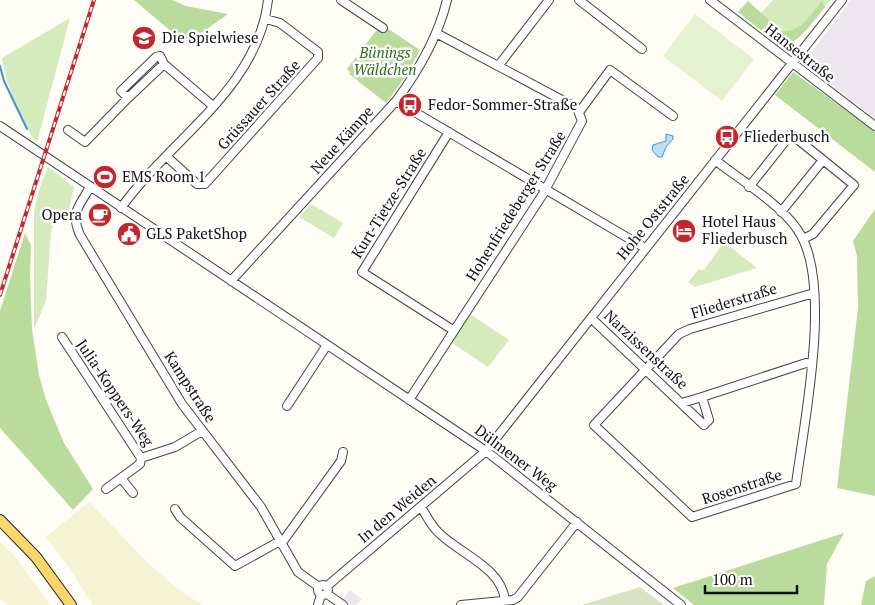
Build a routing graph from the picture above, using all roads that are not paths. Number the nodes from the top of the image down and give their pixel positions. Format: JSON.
{"nodes":[{"id":1,"x":268,"y":0,"type":"edge"},
{"id":2,"x":341,"y":0,"type":"edge"},
{"id":3,"x":447,"y":0,"type":"edge"},
{"id":4,"x":549,"y":0,"type":"edge"},
{"id":5,"x":579,"y":0,"type":"edge"},
{"id":6,"x":710,"y":0,"type":"edge"},
{"id":7,"x":842,"y":0,"type":"edge"},
{"id":8,"x":266,"y":19,"type":"junction"},
{"id":9,"x":383,"y":28,"type":"dead end"},
{"id":10,"x":436,"y":33,"type":"junction"},
{"id":11,"x":642,"y":49,"type":"dead end"},
{"id":12,"x":791,"y":64,"type":"junction"},
{"id":13,"x":499,"y":65,"type":"junction"},
{"id":14,"x":396,"y":101,"type":"junction"},
{"id":15,"x":213,"y":106,"type":"junction"},
{"id":16,"x":580,"y":111,"type":"junction"},
{"id":17,"x":673,"y":116,"type":"dead end"},
{"id":18,"x":0,"y":126,"type":"edge"},
{"id":19,"x":875,"y":126,"type":"edge"},
{"id":20,"x":68,"y":130,"type":"dead end"},
{"id":21,"x":448,"y":132,"type":"junction"},
{"id":22,"x":167,"y":157,"type":"junction"},
{"id":23,"x":715,"y":160,"type":"junction"},
{"id":24,"x":823,"y":160,"type":"junction"},
{"id":25,"x":90,"y":186,"type":"junction"},
{"id":26,"x":749,"y":187,"type":"junction"},
{"id":27,"x":545,"y":188,"type":"junction"},
{"id":28,"x":121,"y":208,"type":"junction"},
{"id":29,"x":782,"y":212,"type":"junction"},
{"id":30,"x":803,"y":239,"type":"junction"},
{"id":31,"x":645,"y":248,"type":"junction"},
{"id":32,"x":231,"y":281,"type":"junction"},
{"id":33,"x":814,"y":293,"type":"junction"},
{"id":34,"x":591,"y":318,"type":"junction"},
{"id":35,"x":453,"y":330,"type":"junction"},
{"id":36,"x":62,"y":338,"type":"dead end"},
{"id":37,"x":327,"y":345,"type":"junction"},
{"id":38,"x":812,"y":364,"type":"junction"},
{"id":39,"x":647,"y":369,"type":"junction"},
{"id":40,"x":702,"y":397,"type":"junction"},
{"id":41,"x":409,"y":400,"type":"junction"},
{"id":42,"x":682,"y":403,"type":"junction"},
{"id":43,"x":288,"y":406,"type":"dead end"},
{"id":44,"x":202,"y":431,"type":"junction"},
{"id":45,"x":486,"y":451,"type":"junction"},
{"id":46,"x":343,"y":452,"type":"dead end"},
{"id":47,"x":141,"y":458,"type":"junction"},
{"id":48,"x":121,"y":478,"type":"junction"},
{"id":49,"x":106,"y":489,"type":"dead end"},
{"id":50,"x":133,"y":493,"type":"dead end"},
{"id":51,"x":421,"y":507,"type":"junction"},
{"id":52,"x":175,"y":509,"type":"dead end"},
{"id":53,"x":0,"y":520,"type":"edge"},
{"id":54,"x":577,"y":522,"type":"junction"},
{"id":55,"x":281,"y":543,"type":"junction"},
{"id":56,"x":323,"y":591,"type":"junction"},
{"id":57,"x":505,"y":600,"type":"junction"},
{"id":58,"x":71,"y":605,"type":"edge"},
{"id":59,"x":318,"y":605,"type":"edge"},
{"id":60,"x":343,"y":605,"type":"edge"},
{"id":61,"x":461,"y":605,"type":"edge"},
{"id":62,"x":681,"y":605,"type":"edge"}],
"edges":[{"from":1,"to":8,"type":"street"},
{"from":2,"to":9,"type":"street"},
{"from":3,"to":10,"type":"street","name":"Neue Kämpe"},
{"from":4,"to":13,"type":"street"},
{"from":5,"to":11,"type":"street"},
{"from":6,"to":12,"type":"street","name":"Hansestraße"},
{"from":7,"to":12,"type":"street","name":"Hohe Oststraße"},
{"from":8,"to":15,"type":"street"},
{"from":8,"to":22,"type":"street","name":"Grüssauer Straße"},
{"from":10,"to":13,"type":"street"},
{"from":10,"to":14,"type":"street","name":"Neue Kämpe"},
{"from":12,"to":19,"type":"street","name":"Hansestraße"},
{"from":12,"to":23,"type":"street","name":"Hohe Oststraße"},
{"from":13,"to":16,"type":"street"},
{"from":14,"to":21,"type":"street"},
{"from":14,"to":32,"type":"street","name":"Neue Kämpe"},
{"from":15,"to":20,"type":"street"},
{"from":15,"to":22,"type":"street"},
{"from":16,"to":17,"type":"street"},
{"from":16,"to":27,"type":"street","name":"Hohenfriedeberger Straße"},
{"from":18,"to":25,"type":"street","name":"Dülmener Weg"},
{"from":21,"to":27,"type":"street"},
{"from":21,"to":35,"type":"street","name":"Kurt-Tietze-Straße"},
{"from":22,"to":28,"type":"street"},
{"from":23,"to":26,"type":"street","name":"Rosenstraße"},
{"from":23,"to":31,"type":"street","name":"Hohe Oststraße"},
{"from":24,"to":26,"type":"street"},
{"from":24,"to":29,"type":"street"},
{"from":24,"to":30,"type":"street"},
{"from":25,"to":28,"type":"street","name":"Dülmener Weg"},
{"from":25,"to":44,"type":"street","name":"Kampstraße"},
{"from":26,"to":29,"type":"street","name":"Rosenstraße"},
{"from":27,"to":31,"type":"street"},
{"from":27,"to":35,"type":"street","name":"Hohenfriedeberger Straße"},
{"from":28,"to":32,"type":"street","name":"Dülmener Weg"},
{"from":29,"to":30,"type":"street","name":"Rosenstraße"},
{"from":30,"to":33,"type":"street","name":"Rosenstraße"},
{"from":31,"to":34,"type":"street","name":"Hohe Oststraße"},
{"from":32,"to":37,"type":"street","name":"Dülmener Weg"},
{"from":33,"to":38,"type":"street","name":"Rosenstraße"},
{"from":33,"to":39,"type":"street","name":"Fliederstraße"},
{"from":34,"to":39,"type":"street","name":"Narzissenstraße"},
{"from":34,"to":45,"type":"street","name":"Hohe Oststraße"},
{"from":35,"to":41,"type":"street","name":"Hohenfriedeberger Straße"},
{"from":36,"to":47,"type":"street","name":"Julia-Koppers-Weg"},
{"from":37,"to":41,"type":"street","name":"Dülmener Weg"},
{"from":37,"to":43,"type":"street"},
{"from":38,"to":39,"type":"street","name":"Rosenstraße"},
{"from":38,"to":40,"type":"street","name":"Narzissenstraße"},
{"from":39,"to":42,"type":"street","name":"Narzissenstraße"},
{"from":40,"to":42,"type":"street","name":"Narzissenstraße"},
{"from":40,"to":42,"type":"street","name":"Narzissenstraße"},
{"from":41,"to":45,"type":"street","name":"Dülmener Weg"},
{"from":44,"to":47,"type":"street","name":"Julia-Koppers-Weg"},
{"from":44,"to":55,"type":"street","name":"Kampstraße"},
{"from":45,"to":51,"type":"street","name":"In den Weiden"},
{"from":45,"to":54,"type":"street","name":"Dülmener Weg"},
{"from":46,"to":55,"type":"street"},
{"from":47,"to":48,"type":"street"},
{"from":48,"to":49,"type":"street"},
{"from":48,"to":50,"type":"street"},
{"from":51,"to":56,"type":"street","name":"In den Weiden"},
{"from":51,"to":57,"type":"street"},
{"from":52,"to":55,"type":"street"},
{"from":53,"to":58,"type":"main road"},
{"from":54,"to":57,"type":"street"},
{"from":54,"to":62,"type":"street","name":"Dülmener Weg"},
{"from":55,"to":56,"type":"street","name":"Kampstraße"},
{"from":56,"to":59,"type":"street"},
{"from":56,"to":60,"type":"street","name":"Kampstraße"},
{"from":57,"to":61,"type":"street"}]}
